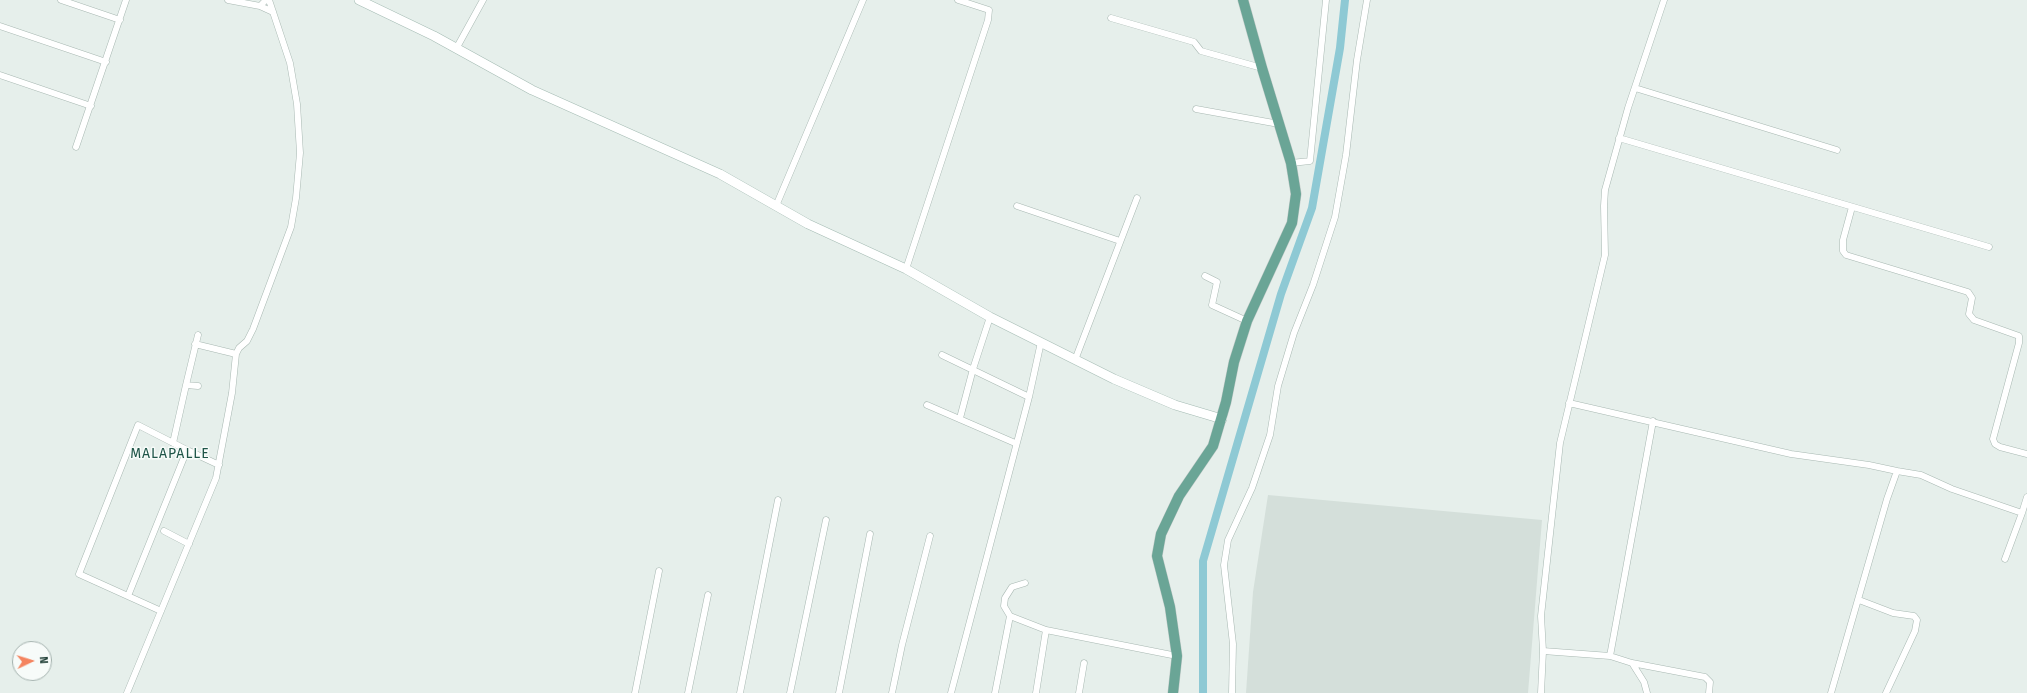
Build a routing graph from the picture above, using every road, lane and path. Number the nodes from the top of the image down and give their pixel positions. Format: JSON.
{"nodes":[{"id":1,"x":61,"y":0,"type":"edge"},
{"id":2,"x":126,"y":0,"type":"edge"},
{"id":3,"x":228,"y":0,"type":"edge"},
{"id":4,"x":267,"y":0,"type":"edge"},
{"id":5,"x":359,"y":0,"type":"edge"},
{"id":6,"x":483,"y":0,"type":"edge"},
{"id":7,"x":863,"y":0,"type":"edge"},
{"id":8,"x":958,"y":0,"type":"edge"},
{"id":9,"x":1243,"y":0,"type":"edge"},
{"id":10,"x":1326,"y":0,"type":"edge"},
{"id":11,"x":1366,"y":0,"type":"edge"},
{"id":12,"x":1664,"y":0,"type":"edge"},
{"id":13,"x":260,"y":6,"type":"junction"},
{"id":14,"x":273,"y":12,"type":"junction"},
{"id":15,"x":1111,"y":18,"type":"dead end"},
{"id":16,"x":120,"y":20,"type":"junction"},
{"id":17,"x":0,"y":26,"type":"edge"},
{"id":18,"x":456,"y":49,"type":"junction"},
{"id":19,"x":106,"y":62,"type":"junction"},
{"id":20,"x":1262,"y":68,"type":"junction"},
{"id":21,"x":0,"y":75,"type":"edge"},
{"id":22,"x":1635,"y":88,"type":"junction"},
{"id":23,"x":91,"y":106,"type":"junction"},
{"id":24,"x":1196,"y":109,"type":"dead end"},
{"id":25,"x":1279,"y":124,"type":"junction"},
{"id":26,"x":1620,"y":138,"type":"junction"},
{"id":27,"x":76,"y":147,"type":"dead end"},
{"id":28,"x":1837,"y":150,"type":"dead end"},
{"id":29,"x":1291,"y":163,"type":"junction"},
{"id":30,"x":1137,"y":198,"type":"dead end"},
{"id":31,"x":776,"y":206,"type":"junction"},
{"id":32,"x":1017,"y":206,"type":"dead end"},
{"id":33,"x":1852,"y":207,"type":"junction"},
{"id":34,"x":1120,"y":241,"type":"junction"},
{"id":35,"x":1989,"y":247,"type":"dead end"},
{"id":36,"x":906,"y":269,"type":"junction"},
{"id":37,"x":1205,"y":276,"type":"dead end"},
{"id":38,"x":990,"y":317,"type":"junction"},
{"id":39,"x":1247,"y":321,"type":"junction"},
{"id":40,"x":198,"y":335,"type":"dead end"},
{"id":41,"x":2027,"y":337,"type":"edge"},
{"id":42,"x":2020,"y":339,"type":"junction"},
{"id":43,"x":1041,"y":342,"type":"junction"},
{"id":44,"x":195,"y":344,"type":"junction"},
{"id":45,"x":236,"y":354,"type":"junction"},
{"id":46,"x":942,"y":355,"type":"dead end"},
{"id":47,"x":1075,"y":360,"type":"junction"},
{"id":48,"x":973,"y":369,"type":"junction"},
{"id":49,"x":186,"y":385,"type":"junction"},
{"id":50,"x":198,"y":386,"type":"dead end"},
{"id":51,"x":1029,"y":397,"type":"junction"},
{"id":52,"x":1569,"y":403,"type":"junction"},
{"id":53,"x":927,"y":404,"type":"dead end"},
{"id":54,"x":960,"y":418,"type":"junction"},
{"id":55,"x":1222,"y":419,"type":"junction"},
{"id":56,"x":1653,"y":421,"type":"junction"},
{"id":57,"x":173,"y":443,"type":"junction"},
{"id":58,"x":1015,"y":443,"type":"junction"},
{"id":59,"x":187,"y":450,"type":"junction"},
{"id":60,"x":2027,"y":454,"type":"edge"},
{"id":61,"x":219,"y":465,"type":"junction"},
{"id":62,"x":1897,"y":471,"type":"junction"},
{"id":63,"x":2027,"y":497,"type":"edge"},
{"id":64,"x":778,"y":500,"type":"dead end"},
{"id":65,"x":2022,"y":513,"type":"junction"},
{"id":66,"x":826,"y":520,"type":"dead end"},
{"id":67,"x":164,"y":531,"type":"dead end"},
{"id":68,"x":870,"y":534,"type":"dead end"},
{"id":69,"x":930,"y":536,"type":"dead end"},
{"id":70,"x":189,"y":544,"type":"junction"},
{"id":71,"x":2005,"y":558,"type":"dead end"},
{"id":72,"x":659,"y":571,"type":"dead end"},
{"id":73,"x":1024,"y":583,"type":"dead end"},
{"id":74,"x":708,"y":595,"type":"dead end"},
{"id":75,"x":128,"y":596,"type":"junction"},
{"id":76,"x":1859,"y":600,"type":"junction"},
{"id":77,"x":161,"y":611,"type":"junction"},
{"id":78,"x":1010,"y":616,"type":"junction"},
{"id":79,"x":1046,"y":630,"type":"junction"},
{"id":80,"x":1543,"y":651,"type":"junction"},
{"id":81,"x":1177,"y":656,"type":"junction"},
{"id":82,"x":1610,"y":656,"type":"junction"},
{"id":83,"x":1084,"y":663,"type":"dead end"},
{"id":84,"x":1632,"y":663,"type":"junction"},
{"id":85,"x":127,"y":693,"type":"edge"},
{"id":86,"x":635,"y":693,"type":"edge"},
{"id":87,"x":688,"y":693,"type":"edge"},
{"id":88,"x":740,"y":693,"type":"edge"},
{"id":89,"x":790,"y":693,"type":"edge"},
{"id":90,"x":839,"y":693,"type":"edge"},
{"id":91,"x":892,"y":693,"type":"edge"},
{"id":92,"x":951,"y":693,"type":"edge"},
{"id":93,"x":996,"y":693,"type":"edge"},
{"id":94,"x":1036,"y":693,"type":"edge"},
{"id":95,"x":1079,"y":693,"type":"edge"},
{"id":96,"x":1173,"y":693,"type":"edge"},
{"id":97,"x":1232,"y":693,"type":"edge"},
{"id":98,"x":1541,"y":693,"type":"edge"},
{"id":99,"x":1647,"y":693,"type":"edge"},
{"id":100,"x":1709,"y":693,"type":"edge"},
{"id":101,"x":1831,"y":693,"type":"edge"},
{"id":102,"x":1886,"y":693,"type":"edge"}],
"edges":[{"from":1,"to":16,"type":"street"},
{"from":2,"to":16,"type":"street"},
{"from":3,"to":13,"type":"street"},
{"from":4,"to":13,"type":"street"},
{"from":4,"to":14,"type":"street"},
{"from":5,"to":18,"type":"main road"},
{"from":6,"to":18,"type":"street"},
{"from":7,"to":31,"type":"street"},
{"from":8,"to":36,"type":"street"},
{"from":9,"to":20,"type":"main road"},
{"from":10,"to":29,"type":"street"},
{"from":11,"to":97,"type":"street"},
{"from":12,"to":22,"type":"street"},
{"from":13,"to":14,"type":"street"},
{"from":14,"to":45,"type":"street"},
{"from":15,"to":20,"type":"street"},
{"from":16,"to":19,"type":"street"},
{"from":17,"to":19,"type":"street"},
{"from":18,"to":31,"type":"main road"},
{"from":19,"to":23,"type":"street"},
{"from":20,"to":25,"type":"main road"},
{"from":21,"to":23,"type":"street"},
{"from":22,"to":26,"type":"street"},
{"from":22,"to":28,"type":"street"},
{"from":23,"to":27,"type":"street"},
{"from":24,"to":25,"type":"street"},
{"from":25,"to":29,"type":"main road"},
{"from":26,"to":33,"type":"street"},
{"from":26,"to":52,"type":"street"},
{"from":29,"to":39,"type":"main road"},
{"from":30,"to":34,"type":"street"},
{"from":31,"to":36,"type":"main road"},
{"from":32,"to":34,"type":"street"},
{"from":33,"to":35,"type":"street"},
{"from":33,"to":42,"type":"street"},
{"from":34,"to":47,"type":"street"},
{"from":36,"to":38,"type":"main road"},
{"from":37,"to":39,"type":"street"},
{"from":38,"to":43,"type":"main road"},
{"from":38,"to":48,"type":"street"},
{"from":39,"to":55,"type":"main road"},
{"from":40,"to":44,"type":"street"},
{"from":41,"to":42,"type":"street"},
{"from":42,"to":60,"type":"street"},
{"from":43,"to":47,"type":"main road"},
{"from":43,"to":51,"type":"street"},
{"from":44,"to":45,"type":"street"},
{"from":44,"to":49,"type":"street"},
{"from":45,"to":61,"type":"street"},
{"from":46,"to":48,"type":"street"},
{"from":47,"to":55,"type":"main road"},
{"from":48,"to":51,"type":"street"},
{"from":48,"to":54,"type":"street"},
{"from":49,"to":50,"type":"street"},
{"from":49,"to":57,"type":"street"},
{"from":51,"to":58,"type":"street"},
{"from":52,"to":56,"type":"street"},
{"from":52,"to":80,"type":"street"},
{"from":53,"to":54,"type":"street"},
{"from":54,"to":58,"type":"street"},
{"from":55,"to":81,"type":"main road"},
{"from":56,"to":62,"type":"street"},
{"from":56,"to":82,"type":"street"},
{"from":57,"to":59,"type":"street"},
{"from":57,"to":75,"type":"street"},
{"from":58,"to":92,"type":"street"},
{"from":59,"to":61,"type":"street"},
{"from":59,"to":75,"type":"street"},
{"from":61,"to":70,"type":"street"},
{"from":62,"to":65,"type":"street"},
{"from":62,"to":76,"type":"street"},
{"from":63,"to":65,"type":"street"},
{"from":64,"to":88,"type":"street"},
{"from":65,"to":71,"type":"street"},
{"from":66,"to":89,"type":"street"},
{"from":67,"to":70,"type":"street"},
{"from":68,"to":90,"type":"street"},
{"from":69,"to":91,"type":"street"},
{"from":70,"to":77,"type":"street"},
{"from":72,"to":86,"type":"street"},
{"from":73,"to":78,"type":"street"},
{"from":74,"to":87,"type":"street"},
{"from":75,"to":77,"type":"street"},
{"from":76,"to":101,"type":"street"},
{"from":76,"to":102,"type":"street"},
{"from":77,"to":85,"type":"street"},
{"from":78,"to":79,"type":"street"},
{"from":78,"to":93,"type":"street"},
{"from":79,"to":81,"type":"street"},
{"from":79,"to":94,"type":"street"},
{"from":80,"to":82,"type":"street"},
{"from":80,"to":98,"type":"street"},
{"from":81,"to":96,"type":"main road"},
{"from":82,"to":84,"type":"street"},
{"from":83,"to":95,"type":"street"},
{"from":84,"to":99,"type":"street"},
{"from":84,"to":100,"type":"street"}]}
